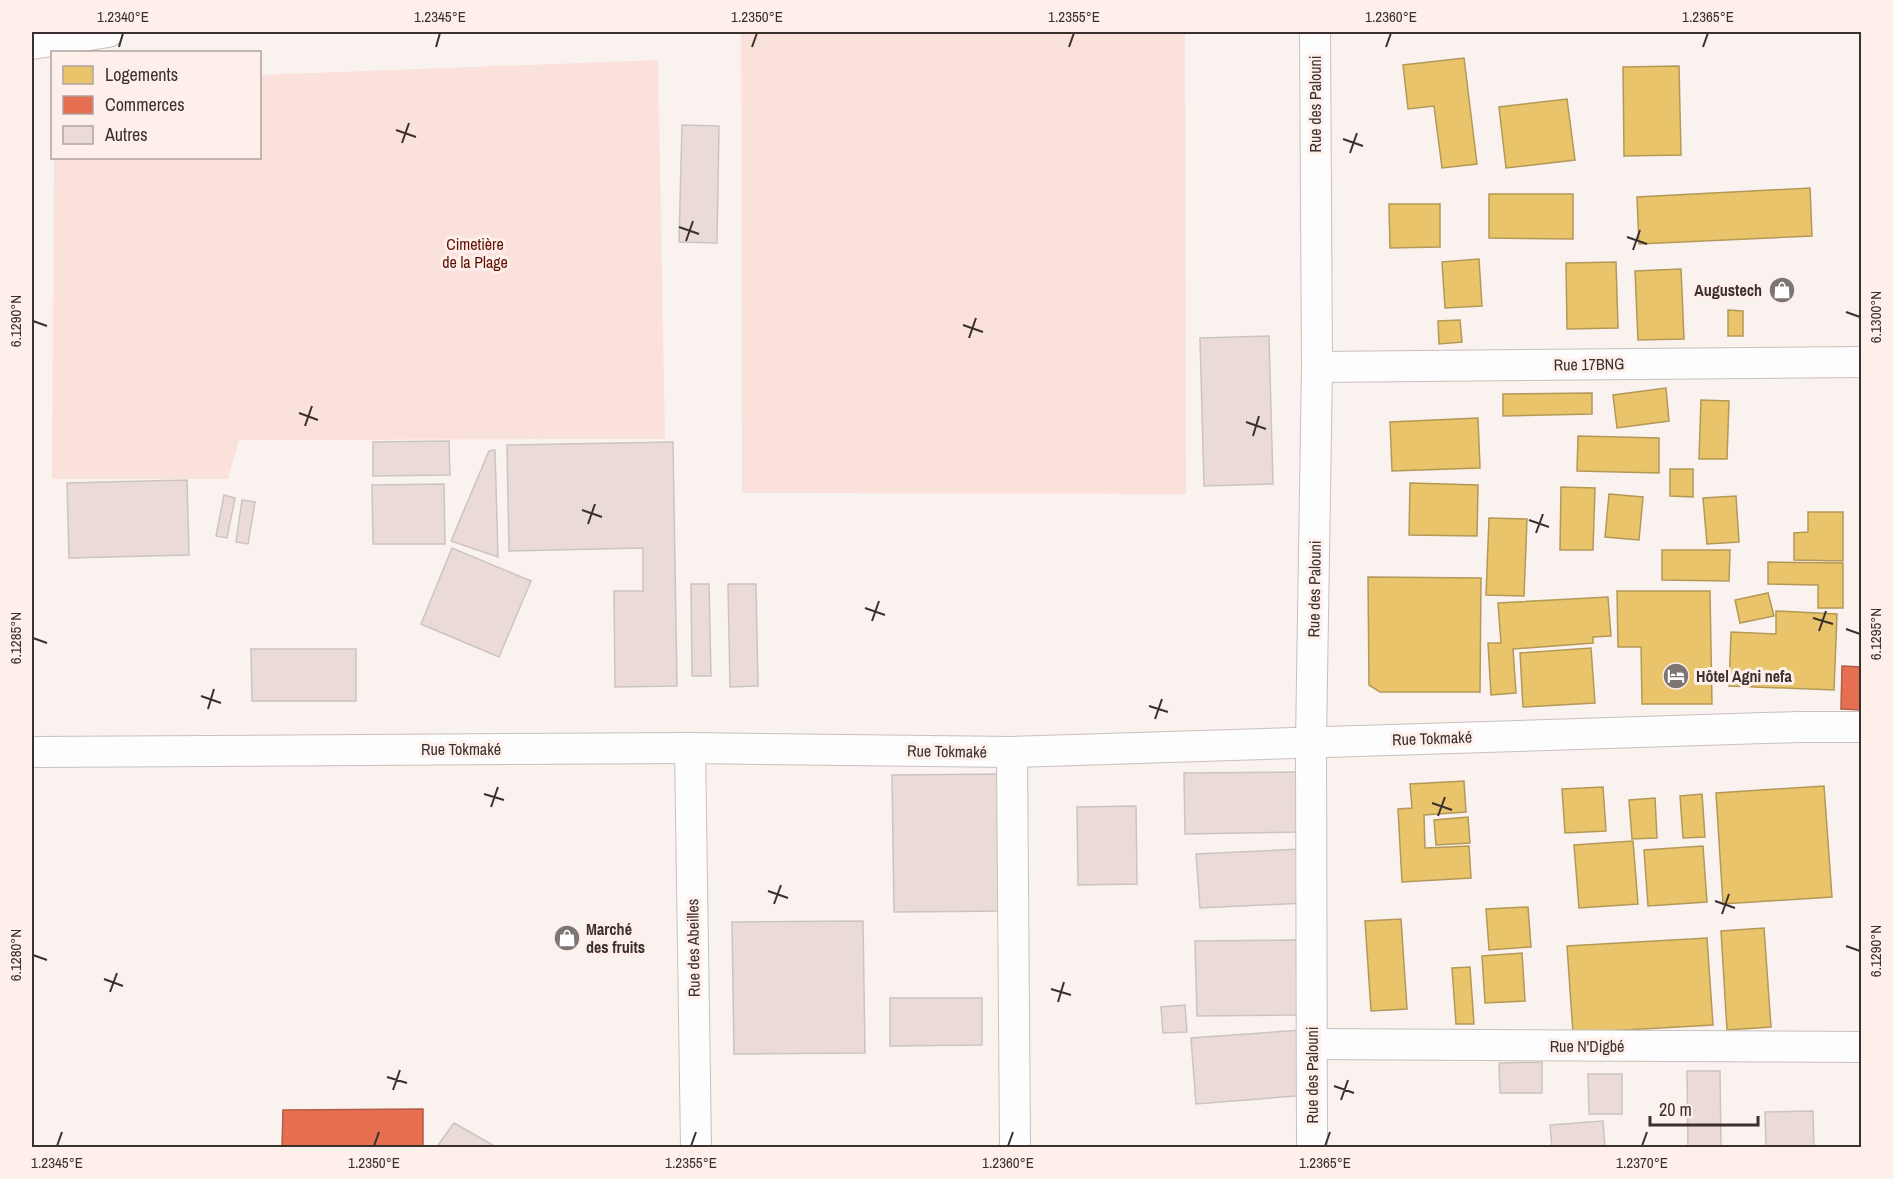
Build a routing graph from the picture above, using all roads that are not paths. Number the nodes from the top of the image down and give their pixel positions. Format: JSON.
{"nodes":[{"id":1,"x":108,"y":32,"type":"edge"},
{"id":2,"x":1315,"y":32,"type":"edge"},
{"id":3,"x":32,"y":44,"type":"edge"},
{"id":4,"x":1862,"y":362,"type":"edge"},
{"id":5,"x":1317,"y":367,"type":"junction"},
{"id":6,"x":1862,"y":727,"type":"edge"},
{"id":7,"x":1311,"y":741,"type":"junction"},
{"id":8,"x":690,"y":748,"type":"junction"},
{"id":9,"x":32,"y":752,"type":"edge"},
{"id":10,"x":1012,"y":752,"type":"junction"},
{"id":11,"x":1312,"y":1044,"type":"junction"},
{"id":12,"x":1862,"y":1047,"type":"edge"},
{"id":13,"x":696,"y":1148,"type":"edge"},
{"id":14,"x":1015,"y":1148,"type":"edge"},
{"id":15,"x":1312,"y":1148,"type":"edge"}],
"edges":[{"from":1,"to":3,"type":"street"},
{"from":2,"to":5,"type":"street","name":"Rue des Palouni"},
{"from":4,"to":5,"type":"street","name":"Rue 17BNG"},
{"from":5,"to":7,"type":"street","name":"Rue des Palouni"},
{"from":6,"to":7,"type":"street","name":"Rue Tokmaké"},
{"from":7,"to":10,"type":"street","name":"Rue Tokmaké"},
{"from":7,"to":11,"type":"street","name":"Rue des Palouni"},
{"from":8,"to":9,"type":"street","name":"Rue Tokmaké"},
{"from":8,"to":10,"type":"street","name":"Rue Tokmaké"},
{"from":8,"to":13,"type":"street","name":"Rue des Abeilles"},
{"from":10,"to":14,"type":"street"},
{"from":11,"to":12,"type":"street","name":"Rue N'Digbé"},
{"from":11,"to":15,"type":"street","name":"Rue des Palouni"}]}
